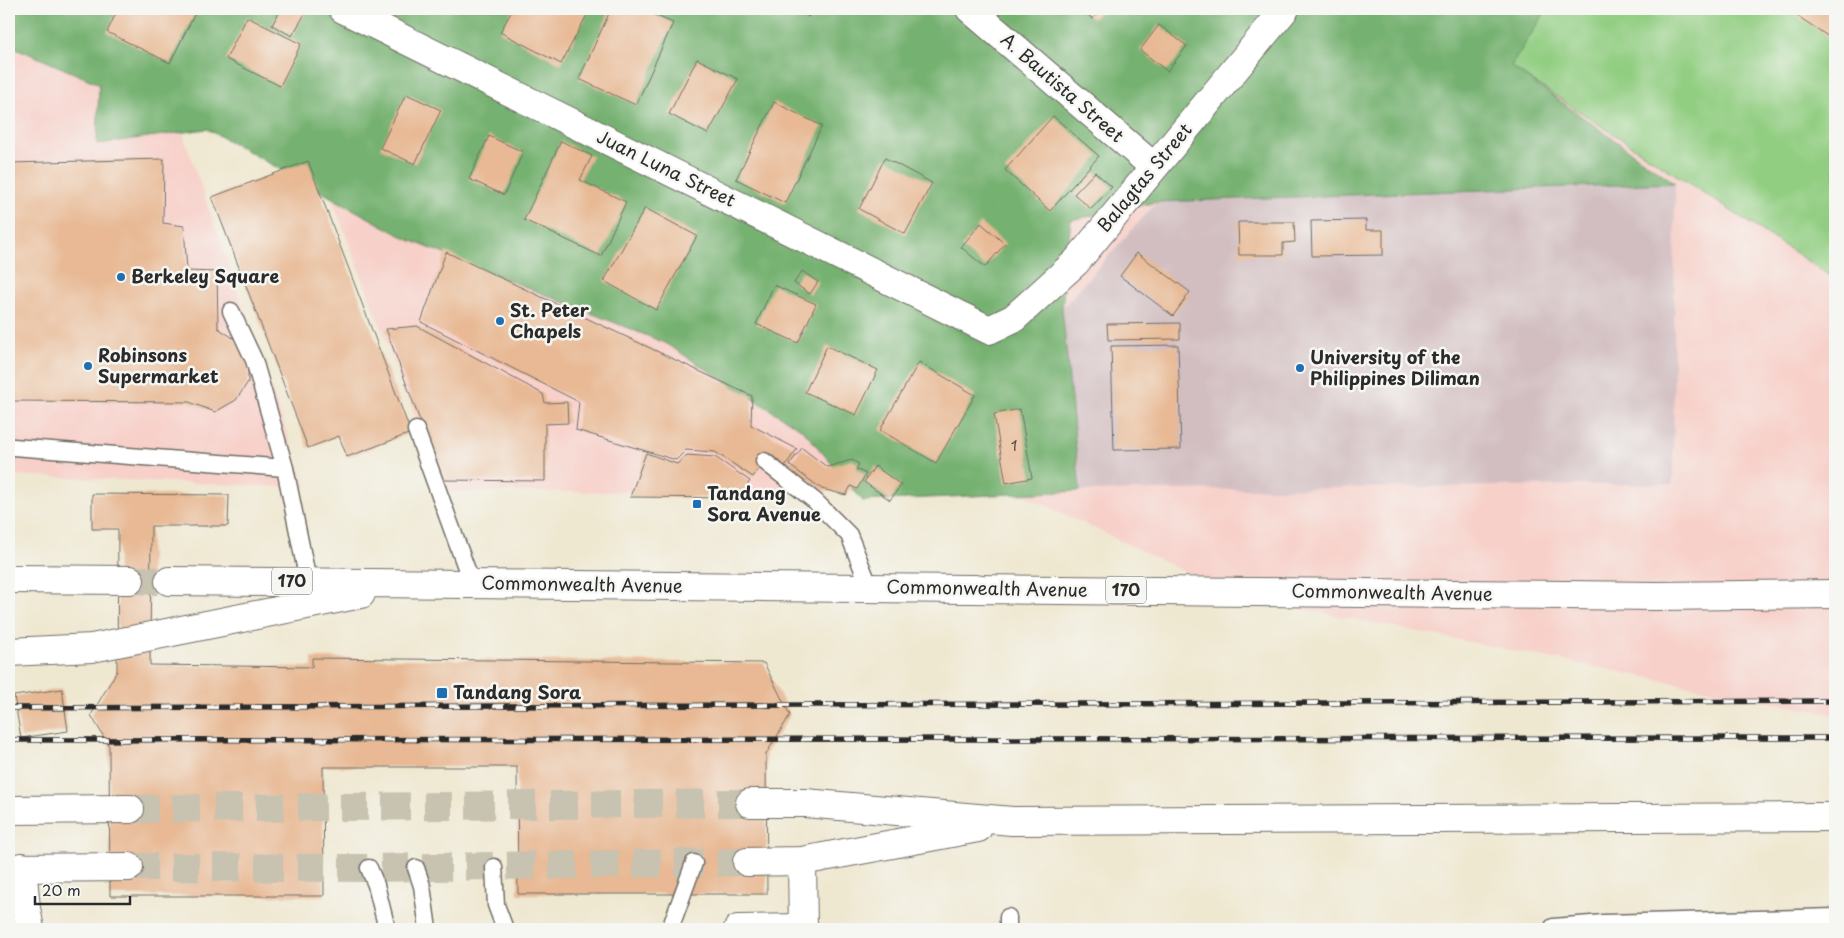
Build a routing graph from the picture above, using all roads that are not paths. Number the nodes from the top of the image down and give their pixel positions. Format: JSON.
{"nodes":[{"id":1,"x":343,"y":9,"type":"edge"},
{"id":2,"x":970,"y":9,"type":"edge"},
{"id":3,"x":1285,"y":9,"type":"edge"},
{"id":4,"x":1154,"y":167,"type":"junction"},
{"id":5,"x":232,"y":311,"type":"dead end"},
{"id":6,"x":989,"y":330,"type":"joint"},
{"id":7,"x":416,"y":430,"type":"dead end"},
{"id":8,"x":13,"y":447,"type":"dead end"},
{"id":9,"x":764,"y":461,"type":"dead end"},
{"id":10,"x":285,"y":468,"type":"junction"},
{"id":11,"x":9,"y":579,"type":"edge"},
{"id":12,"x":130,"y":580,"type":"tunnel mouth"},
{"id":13,"x":169,"y":581,"type":"tunnel mouth"},
{"id":14,"x":308,"y":581,"type":"junction"},
{"id":15,"x":416,"y":582,"type":"junction"},
{"id":16,"x":472,"y":584,"type":"junction"},
{"id":17,"x":870,"y":588,"type":"junction"},
{"id":18,"x":1835,"y":594,"type":"edge"},
{"id":19,"x":9,"y":652,"type":"edge"},
{"id":20,"x":750,"y":803,"type":"tunnel mouth"},
{"id":21,"x":130,"y":809,"type":"tunnel mouth"},
{"id":22,"x":9,"y":810,"type":"edge"},
{"id":23,"x":1835,"y":817,"type":"edge"},
{"id":24,"x":1012,"y":821,"type":"junction"},
{"id":25,"x":802,"y":861,"type":"junction"},
{"id":26,"x":748,"y":862,"type":"tunnel mouth"},
{"id":27,"x":12,"y":863,"type":"edge"},
{"id":28,"x":694,"y":863,"type":"dead end"},
{"id":29,"x":129,"y":867,"type":"tunnel mouth"},
{"id":30,"x":494,"y":867,"type":"dead end"},
{"id":31,"x":369,"y":868,"type":"dead end"},
{"id":32,"x":416,"y":868,"type":"dead end"},
{"id":33,"x":1835,"y":917,"type":"edge"},
{"id":34,"x":1553,"y":927,"type":"dead end"},
{"id":35,"x":30,"y":929,"type":"edge"},
{"id":36,"x":387,"y":929,"type":"edge"},
{"id":37,"x":428,"y":929,"type":"edge"},
{"id":38,"x":505,"y":929,"type":"edge"},
{"id":39,"x":670,"y":929,"type":"edge"},
{"id":40,"x":738,"y":929,"type":"edge"},
{"id":41,"x":804,"y":929,"type":"edge"}],
"edges":[{"from":1,"to":6,"type":"main road","name":"Juan Luna Street"},
{"from":2,"to":4,"type":"main road","name":"A. Bautista Street"},
{"from":3,"to":4,"type":"main road","name":"Balagtas Street"},
{"from":4,"to":6,"type":"main road","name":"Balagtas Street"},
{"from":5,"to":10,"type":"lane"},
{"from":7,"to":16,"type":"lane"},
{"from":8,"to":10,"type":"lane"},
{"from":9,"to":17,"type":"lane"},
{"from":10,"to":14,"type":"lane"},
{"from":11,"to":12,"type":"main road"},
{"from":13,"to":14,"type":"main road","name":"Commonwealth Avenue","number":"170"},
{"from":14,"to":15,"type":"main road","name":"Commonwealth Avenue","number":"170"},
{"from":15,"to":16,"type":"main road","name":"Commonwealth Avenue","number":"170"},
{"from":15,"to":19,"type":"main road"},
{"from":16,"to":17,"type":"main road","name":"Commonwealth Avenue","number":"170"},
{"from":17,"to":18,"type":"main road","name":"Commonwealth Avenue","number":"170"},
{"from":20,"to":24,"type":"main road"},
{"from":21,"to":22,"type":"main road"},
{"from":23,"to":24,"type":"main road"},
{"from":24,"to":25,"type":"main road"},
{"from":25,"to":26,"type":"main road"},
{"from":25,"to":41,"type":"main road"},
{"from":27,"to":29,"type":"main road"},
{"from":27,"to":35,"type":"main road"},
{"from":28,"to":39,"type":"lane"},
{"from":30,"to":38,"type":"lane"},
{"from":31,"to":36,"type":"lane"},
{"from":32,"to":37,"type":"lane"},
{"from":33,"to":34,"type":"lane"},
{"from":40,"to":41,"type":"main road"}]}
